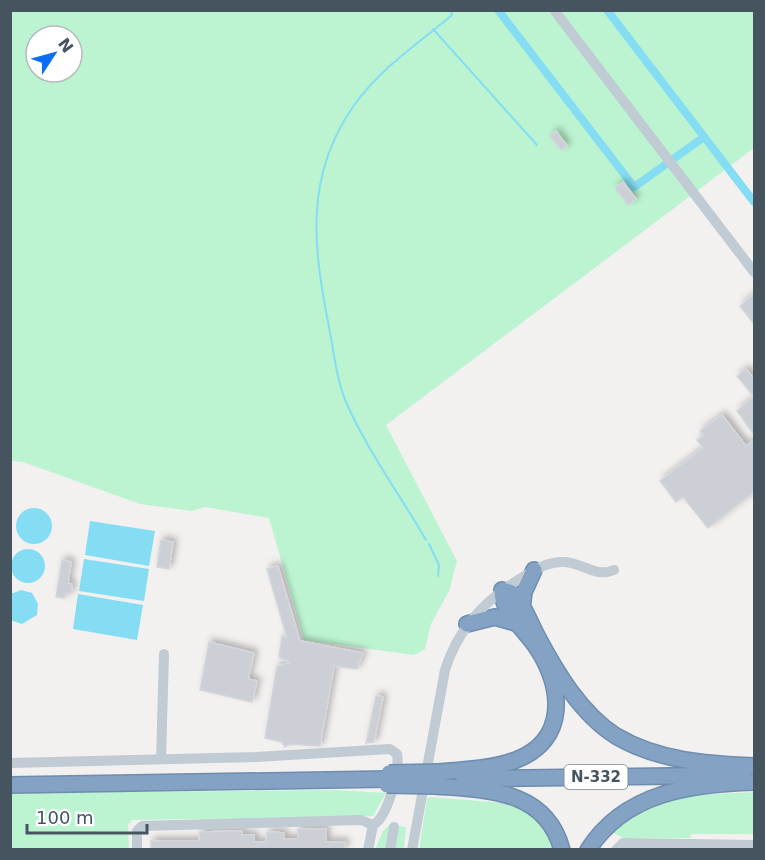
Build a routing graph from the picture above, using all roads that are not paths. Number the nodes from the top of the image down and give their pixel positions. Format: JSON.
{"nodes":[{"id":1,"x":554,"y":10,"type":"edge"},
{"id":2,"x":754,"y":272,"type":"edge"},
{"id":3,"x":534,"y":570,"type":"junction"},
{"id":4,"x":614,"y":570,"type":"dead end"},
{"id":5,"x":502,"y":590,"type":"junction"},
{"id":6,"x":521,"y":616,"type":"junction"},
{"id":7,"x":467,"y":624,"type":"junction"},
{"id":8,"x":164,"y":654,"type":"dead end"},
{"id":9,"x":161,"y":759,"type":"junction"},
{"id":10,"x":10,"y":763,"type":"edge"},
{"id":11,"x":754,"y":766,"type":"edge"},
{"id":12,"x":754,"y":775,"type":"edge"},
{"id":13,"x":388,"y":779,"type":"junction"},
{"id":14,"x":437,"y":779,"type":"junction"},
{"id":15,"x":254,"y":781,"type":"junction"},
{"id":16,"x":754,"y":782,"type":"edge"},
{"id":17,"x":10,"y":784,"type":"edge"},
{"id":18,"x":374,"y":825,"type":"junction"},
{"id":19,"x":394,"y":827,"type":"dead end"},
{"id":20,"x":139,"y":829,"type":"junction"},
{"id":21,"x":754,"y":844,"type":"edge"},
{"id":22,"x":689,"y":847,"type":"edge"},
{"id":23,"x":136,"y":849,"type":"edge"},
{"id":24,"x":142,"y":849,"type":"edge"},
{"id":25,"x":368,"y":849,"type":"edge"},
{"id":26,"x":390,"y":849,"type":"edge"},
{"id":27,"x":412,"y":849,"type":"edge"},
{"id":28,"x":562,"y":849,"type":"edge"},
{"id":29,"x":588,"y":849,"type":"edge"},
{"id":30,"x":616,"y":849,"type":"edge"}],
"edges":[{"from":1,"to":2,"type":"street"},
{"from":3,"to":4,"type":"street"},
{"from":3,"to":5,"type":"street"},
{"from":3,"to":6,"type":"highway"},
{"from":5,"to":6,"type":"highway"},
{"from":5,"to":7,"type":"street"},
{"from":6,"to":7,"type":"highway"},
{"from":6,"to":11,"type":"highway"},
{"from":6,"to":14,"type":"highway"},
{"from":7,"to":27,"type":"street"},
{"from":8,"to":9,"type":"street"},
{"from":9,"to":10,"type":"street"},
{"from":9,"to":18,"type":"street"},
{"from":12,"to":14,"type":"highway","number":"N-332"},
{"from":13,"to":14,"type":"highway","number":"N-332"},
{"from":13,"to":15,"type":"highway","number":"N-332"},
{"from":13,"to":15,"type":"highway"},
{"from":14,"to":28,"type":"highway"},
{"from":15,"to":17,"type":"highway","number":"N-332"},
{"from":16,"to":29,"type":"highway"},
{"from":18,"to":20,"type":"street"},
{"from":18,"to":25,"type":"street"},
{"from":19,"to":26,"type":"street"},
{"from":20,"to":23,"type":"street"},
{"from":20,"to":24,"type":"street"},
{"from":21,"to":22,"type":"street"},
{"from":22,"to":30,"type":"street"}]}
